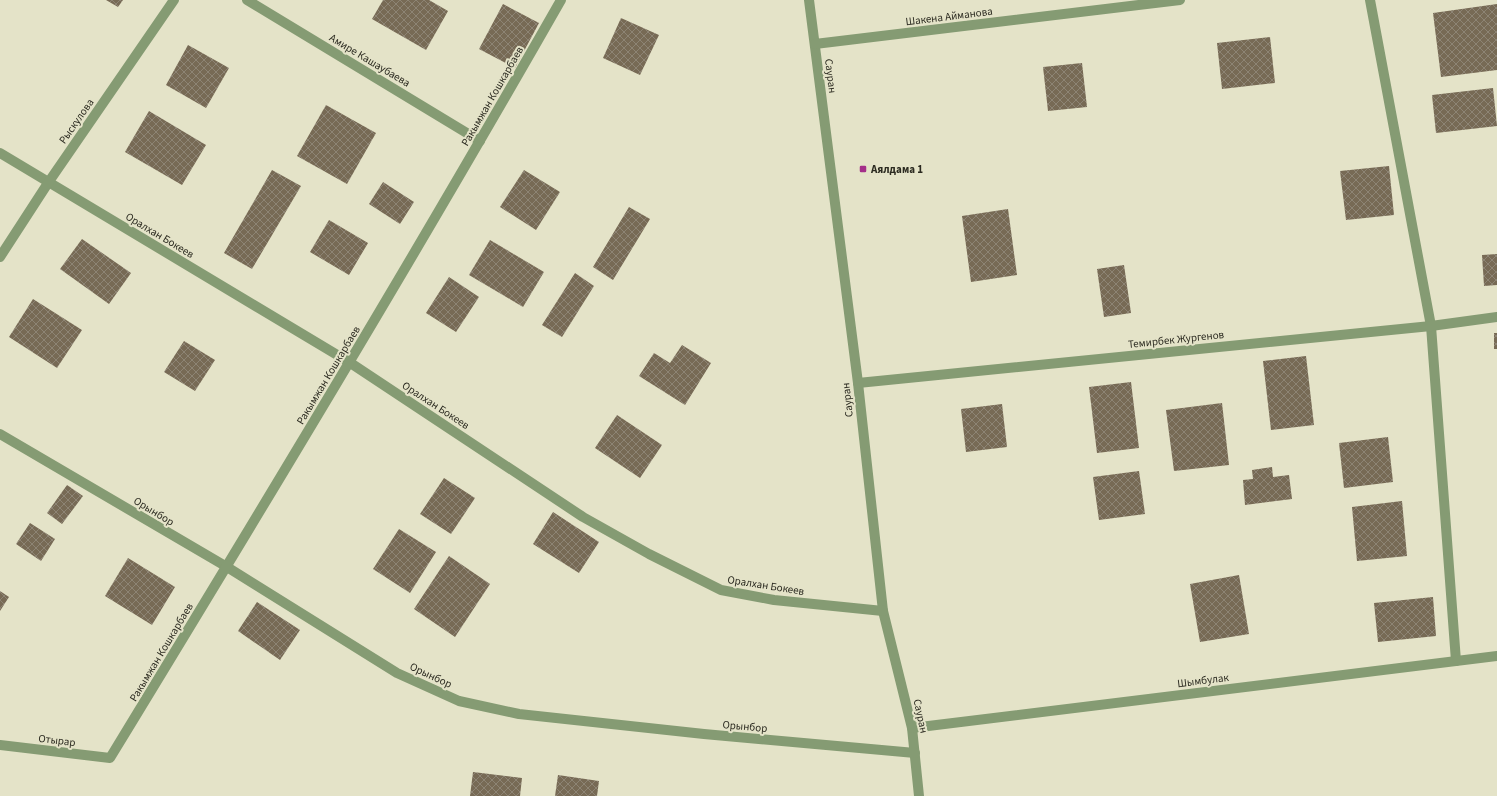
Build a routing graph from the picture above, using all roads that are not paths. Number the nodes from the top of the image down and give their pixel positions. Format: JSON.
{"nodes":[{"id":1,"x":174,"y":0,"type":"edge"},
{"id":2,"x":247,"y":0,"type":"edge"},
{"id":3,"x":560,"y":0,"type":"edge"},
{"id":4,"x":809,"y":0,"type":"edge"},
{"id":5,"x":1180,"y":0,"type":"edge"},
{"id":6,"x":1370,"y":0,"type":"edge"},
{"id":7,"x":815,"y":44,"type":"junction"},
{"id":8,"x":480,"y":141,"type":"junction"},
{"id":9,"x":0,"y":153,"type":"edge"},
{"id":10,"x":48,"y":182,"type":"junction"},
{"id":11,"x":0,"y":257,"type":"edge"},
{"id":12,"x":1497,"y":316,"type":"edge"},
{"id":13,"x":1431,"y":326,"type":"junction"},
{"id":14,"x":349,"y":362,"type":"junction"},
{"id":15,"x":858,"y":383,"type":"junction"},
{"id":16,"x":0,"y":434,"type":"edge"},
{"id":17,"x":227,"y":568,"type":"junction"},
{"id":18,"x":883,"y":611,"type":"junction"},
{"id":19,"x":1497,"y":656,"type":"edge"},
{"id":20,"x":1456,"y":661,"type":"junction"},
{"id":21,"x":912,"y":728,"type":"junction"},
{"id":22,"x":0,"y":745,"type":"edge"},
{"id":23,"x":915,"y":753,"type":"junction"},
{"id":24,"x":110,"y":758,"type":"joint"},
{"id":25,"x":919,"y":796,"type":"edge"}],
"edges":[{"from":1,"to":10,"type":"street","name":"Рыскулова"},
{"from":2,"to":8,"type":"street","name":"Амире Кашаубаева"},
{"from":3,"to":8,"type":"street","name":"Ракымжан Кошкарбаев"},
{"from":4,"to":7,"type":"street","name":"Сауран"},
{"from":5,"to":7,"type":"street","name":"Шакена Айманова"},
{"from":6,"to":13,"type":"street"},
{"from":7,"to":15,"type":"street","name":"Сауран"},
{"from":8,"to":14,"type":"street","name":"Ракымжан Кошкарбаев"},
{"from":9,"to":10,"type":"street","name":"Оралхан Бокеев"},
{"from":10,"to":11,"type":"street","name":"Рыскулова"},
{"from":10,"to":14,"type":"street","name":"Оралхан Бокеев"},
{"from":12,"to":13,"type":"street","name":"Темирбек Жургенов"},
{"from":13,"to":15,"type":"street","name":"Темирбек Жургенов"},
{"from":13,"to":20,"type":"street"},
{"from":14,"to":17,"type":"street","name":"Ракымжан Кошкарбаев"},
{"from":14,"to":18,"type":"street","name":"Оралхан Бокеев"},
{"from":15,"to":18,"type":"street","name":"Сауран"},
{"from":16,"to":17,"type":"street","name":"Орынбор"},
{"from":17,"to":23,"type":"street","name":"Орынбор"},
{"from":17,"to":24,"type":"street","name":"Ракымжан Кошкарбаев"},
{"from":18,"to":21,"type":"street","name":"Сауран"},
{"from":19,"to":20,"type":"street","name":"Шымбулак"},
{"from":20,"to":21,"type":"street","name":"Шымбулак"},
{"from":21,"to":23,"type":"street","name":"Сауран"},
{"from":22,"to":24,"type":"street","name":"Отырар"},
{"from":23,"to":25,"type":"street","name":"Сауран"}]}
